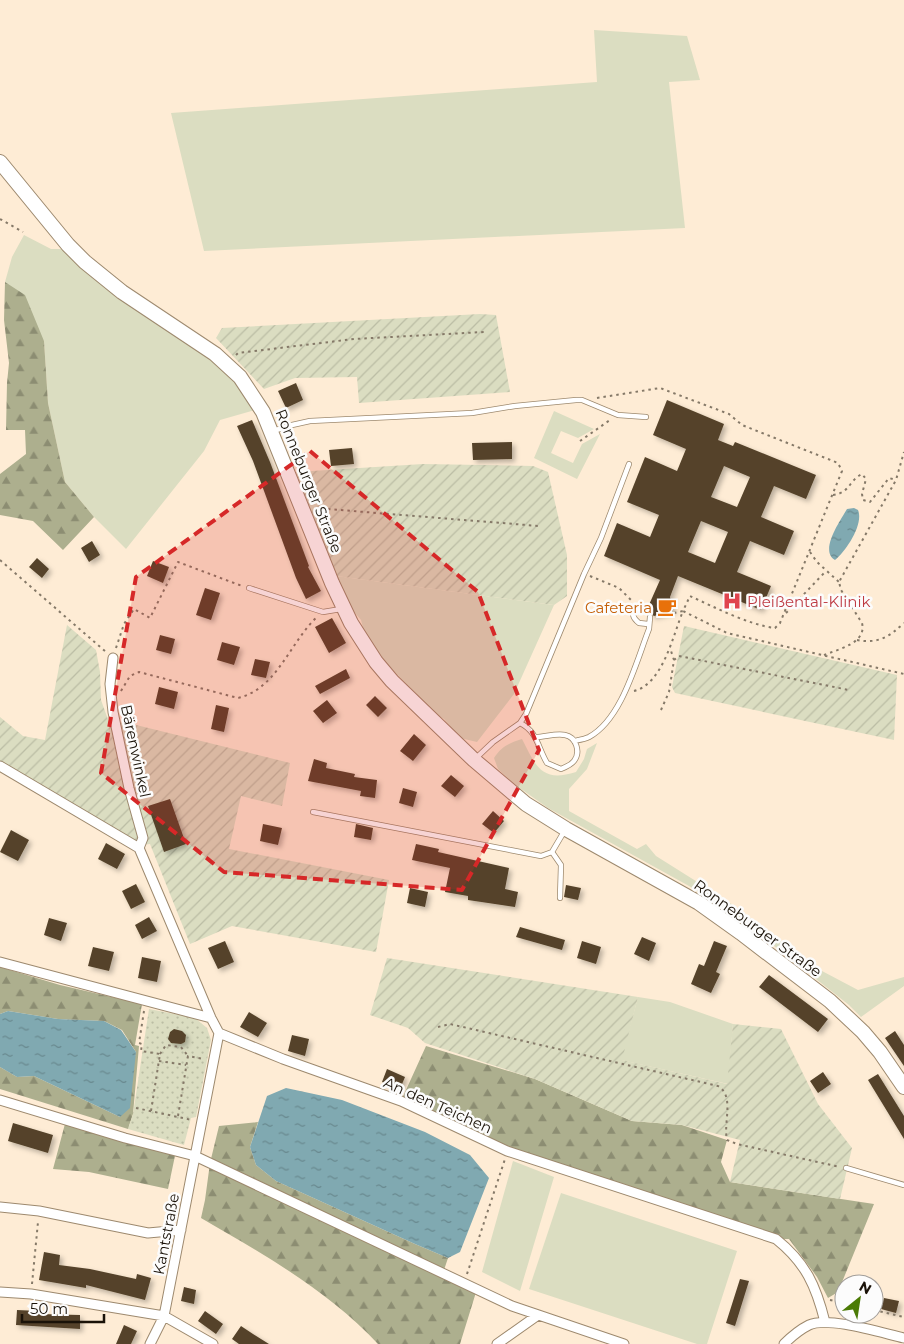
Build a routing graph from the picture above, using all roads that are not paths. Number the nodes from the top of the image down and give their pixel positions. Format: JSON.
{"nodes":[{"id":1,"x":0,"y":162,"type":"edge"},
{"id":2,"x":646,"y":417,"type":"dead end"},
{"id":3,"x":272,"y":432,"type":"junction"},
{"id":4,"x":629,"y":464,"type":"dead end"},
{"id":5,"x":249,"y":588,"type":"road end"},
{"id":6,"x":343,"y":608,"type":"junction"},
{"id":7,"x":647,"y":611,"type":"dead end"},
{"id":8,"x":652,"y":617,"type":"road end"},
{"id":9,"x":648,"y":624,"type":"junction"},
{"id":10,"x":113,"y":658,"type":"road end"},
{"id":11,"x":520,"y":723,"type":"junction"},
{"id":12,"x":536,"y":737,"type":"junction"},
{"id":13,"x":574,"y":741,"type":"junction"},
{"id":14,"x":474,"y":760,"type":"junction"},
{"id":15,"x":0,"y":766,"type":"edge"},
{"id":16,"x":313,"y":812,"type":"dead end"},
{"id":17,"x":566,"y":829,"type":"junction"},
{"id":18,"x":139,"y":848,"type":"junction"},
{"id":19,"x":552,"y":852,"type":"junction"},
{"id":20,"x":560,"y":898,"type":"dead end"},
{"id":21,"x":0,"y":962,"type":"edge"},
{"id":22,"x":211,"y":1018,"type":"junction"},
{"id":23,"x":218,"y":1033,"type":"junction"},
{"id":24,"x":904,"y":1087,"type":"edge"},
{"id":25,"x":0,"y":1100,"type":"edge"},
{"id":26,"x":195,"y":1156,"type":"junction"},
{"id":27,"x":846,"y":1168,"type":"road end"},
{"id":28,"x":904,"y":1185,"type":"edge"},
{"id":29,"x":0,"y":1207,"type":"edge"},
{"id":30,"x":181,"y":1230,"type":"junction"},
{"id":31,"x":0,"y":1292,"type":"edge"},
{"id":32,"x":538,"y":1315,"type":"junction"},
{"id":33,"x":164,"y":1316,"type":"junction"},
{"id":34,"x":826,"y":1322,"type":"junction"},
{"id":35,"x":904,"y":1338,"type":"edge"},
{"id":36,"x":150,"y":1344,"type":"edge"},
{"id":37,"x":213,"y":1344,"type":"edge"},
{"id":38,"x":497,"y":1344,"type":"edge"},
{"id":39,"x":624,"y":1344,"type":"edge"},
{"id":40,"x":784,"y":1344,"type":"edge"}],
"edges":[{"from":1,"to":3,"type":"main road","name":"Ronneburger Straße"},
{"from":2,"to":3,"type":"lane"},
{"from":3,"to":6,"type":"main road","name":"Ronneburger Straße"},
{"from":4,"to":11,"type":"lane"},
{"from":5,"to":6,"type":"lane"},
{"from":6,"to":14,"type":"main road","name":"Ronneburger Straße"},
{"from":7,"to":9,"type":"lane"},
{"from":8,"to":9,"type":"lane"},
{"from":9,"to":13,"type":"lane"},
{"from":10,"to":18,"type":"street","name":"Bärenwinkel"},
{"from":11,"to":12,"type":"lane"},
{"from":11,"to":14,"type":"lane"},
{"from":12,"to":13,"type":"lane"},
{"from":12,"to":13,"type":"lane"},
{"from":14,"to":17,"type":"main road","name":"Ronneburger Straße"},
{"from":15,"to":18,"type":"street"},
{"from":16,"to":19,"type":"lane"},
{"from":17,"to":19,"type":"lane"},
{"from":17,"to":24,"type":"main road","name":"Ronneburger Straße"},
{"from":18,"to":22,"type":"street","name":"Bärenwinkel"},
{"from":19,"to":20,"type":"lane"},
{"from":21,"to":22,"type":"street"},
{"from":22,"to":23,"type":"street"},
{"from":23,"to":26,"type":"street","name":"Kantstraße"},
{"from":23,"to":34,"type":"street","name":"An den Teichen"},
{"from":25,"to":26,"type":"street"},
{"from":26,"to":30,"type":"street","name":"Kantstraße"},
{"from":26,"to":32,"type":"street"},
{"from":27,"to":28,"type":"lane"},
{"from":29,"to":30,"type":"street"},
{"from":30,"to":33,"type":"street","name":"Kantstraße"},
{"from":31,"to":33,"type":"street"},
{"from":32,"to":38,"type":"street"},
{"from":32,"to":39,"type":"street"},
{"from":33,"to":36,"type":"street","name":"Kantstraße"},
{"from":33,"to":37,"type":"street"},
{"from":34,"to":35,"type":"street"},
{"from":34,"to":40,"type":"street"}]}
